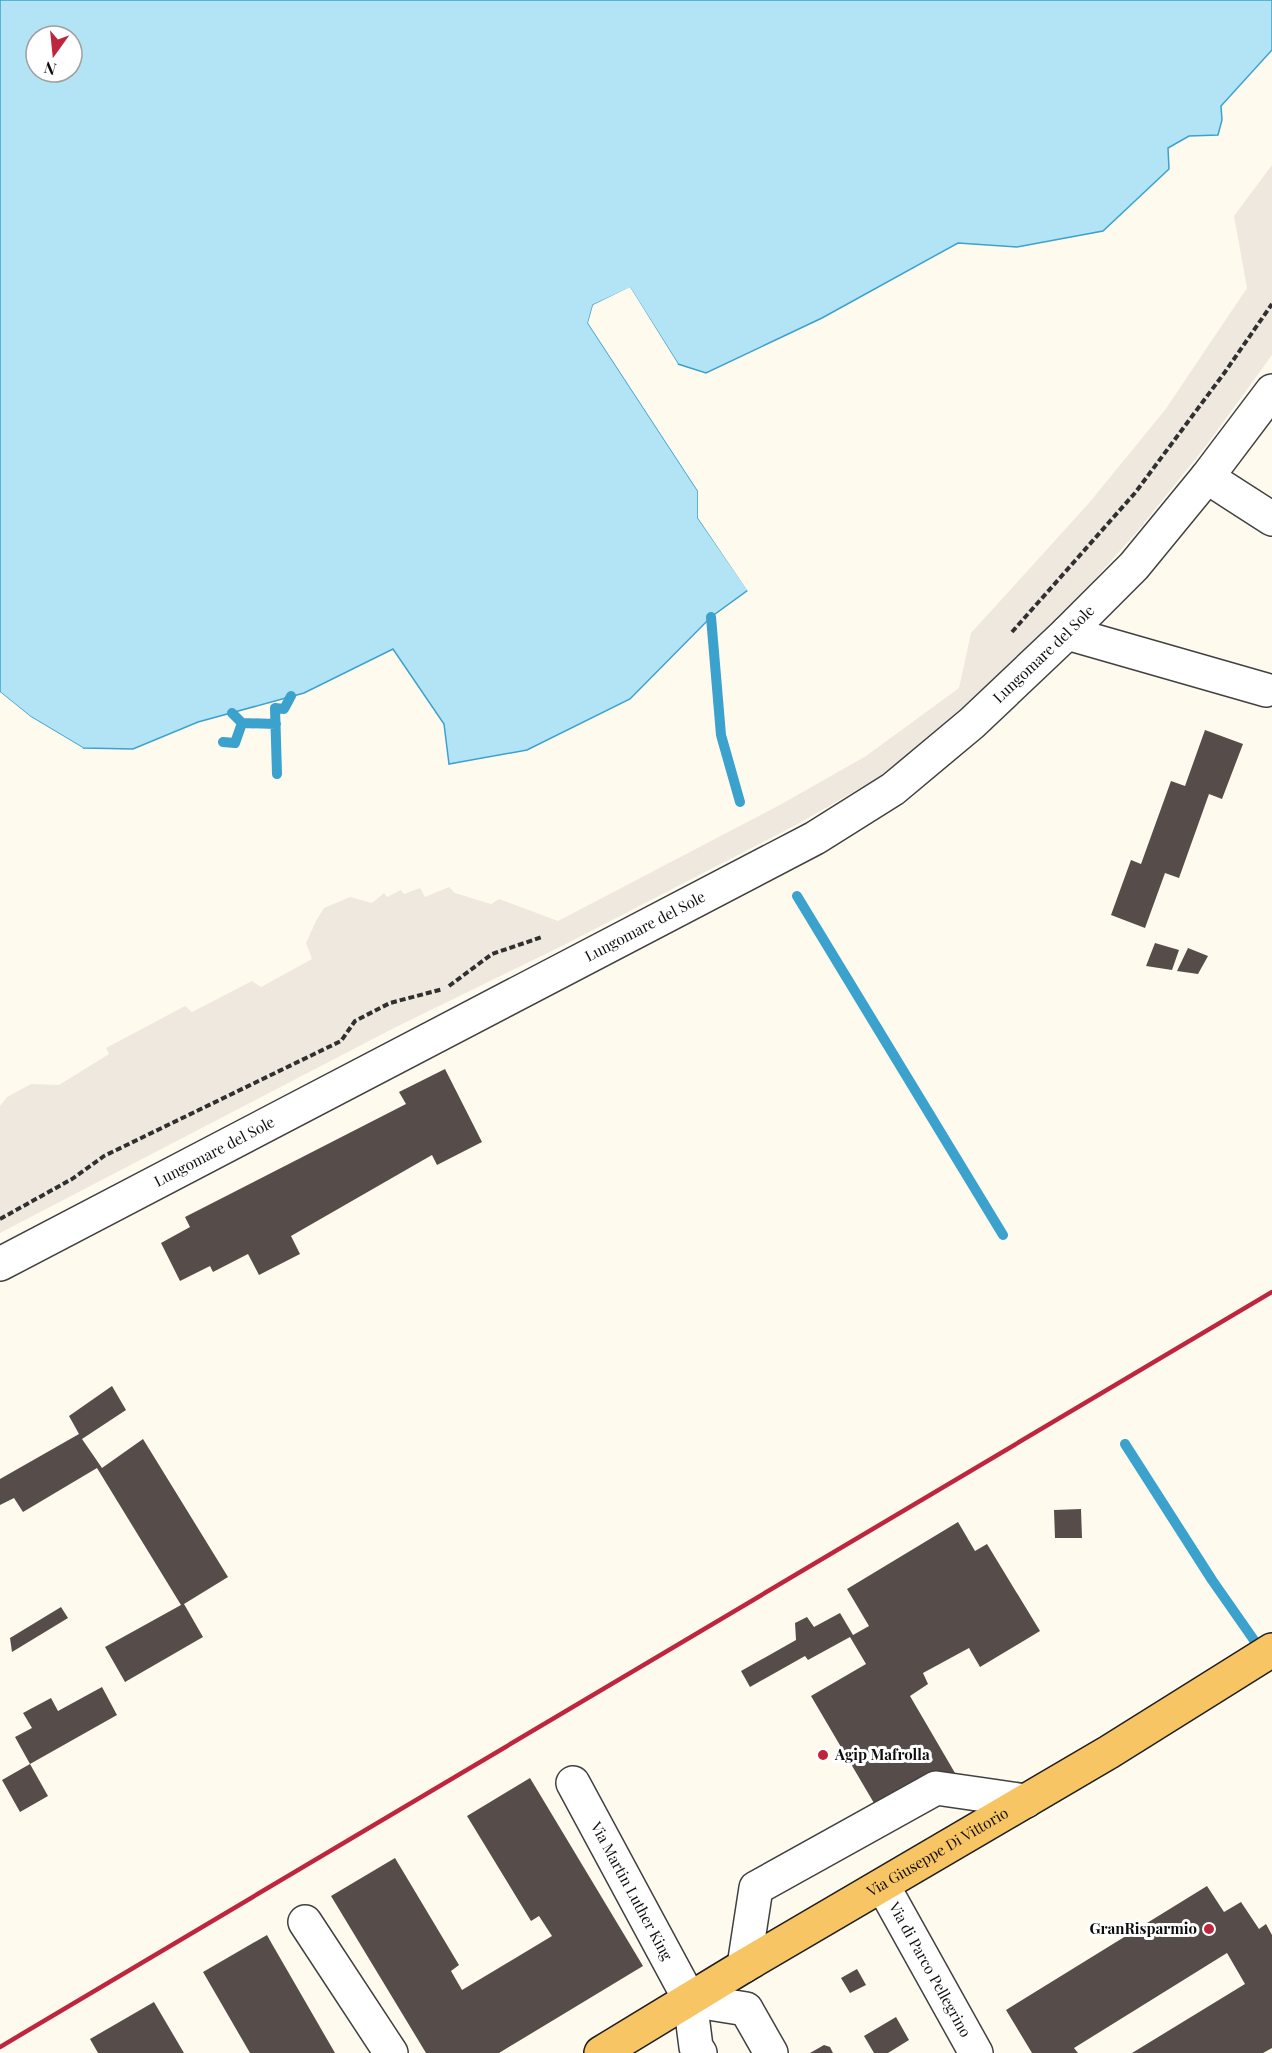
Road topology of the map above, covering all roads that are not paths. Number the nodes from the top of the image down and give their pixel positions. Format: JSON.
{"nodes":[{"id":1,"x":1272,"y":391,"type":"edge"},
{"id":2,"x":1207,"y":477,"type":"junction"},
{"id":3,"x":1272,"y":519,"type":"edge"},
{"id":4,"x":1067,"y":633,"type":"junction"},
{"id":5,"x":1266,"y":690,"type":"dead end"},
{"id":6,"x":0,"y":1264,"type":"edge"},
{"id":7,"x":1272,"y":1650,"type":"edge"},
{"id":8,"x":573,"y":1783,"type":"dead end"},
{"id":9,"x":1026,"y":1801,"type":"junction"},
{"id":10,"x":883,"y":1886,"type":"junction"},
{"id":11,"x":305,"y":1922,"type":"dead end"},
{"id":12,"x":744,"y":1966,"type":"junction"},
{"id":13,"x":690,"y":2000,"type":"junction"},
{"id":14,"x":391,"y":2053,"type":"edge"},
{"id":15,"x":601,"y":2053,"type":"edge"},
{"id":16,"x":700,"y":2053,"type":"edge"},
{"id":17,"x":771,"y":2053,"type":"edge"},
{"id":18,"x":976,"y":2053,"type":"edge"}],
"edges":[{"from":1,"to":2,"type":"street","name":"Lungomare del Sole"},
{"from":2,"to":3,"type":"street"},
{"from":2,"to":4,"type":"street","name":"Lungomare del Sole"},
{"from":4,"to":5,"type":"street"},
{"from":4,"to":6,"type":"street","name":"Lungomare del Sole"},
{"from":7,"to":9,"type":"main road","name":"Via Giuseppe Di Vittorio"},
{"from":8,"to":13,"type":"street","name":"Via Martin Luther King"},
{"from":9,"to":10,"type":"main road","name":"Via Giuseppe Di Vittorio"},
{"from":9,"to":12,"type":"street"},
{"from":10,"to":12,"type":"main road","name":"Via Giuseppe Di Vittorio"},
{"from":10,"to":18,"type":"street","name":"Via di Parco Pellegrino"},
{"from":11,"to":14,"type":"street"},
{"from":12,"to":13,"type":"main road","name":"Via Giuseppe Di Vittorio"},
{"from":13,"to":15,"type":"main road","name":"Via Giuseppe Di Vittorio"},
{"from":13,"to":16,"type":"street","name":"Via Martin Luther King"},
{"from":13,"to":17,"type":"street"}]}
